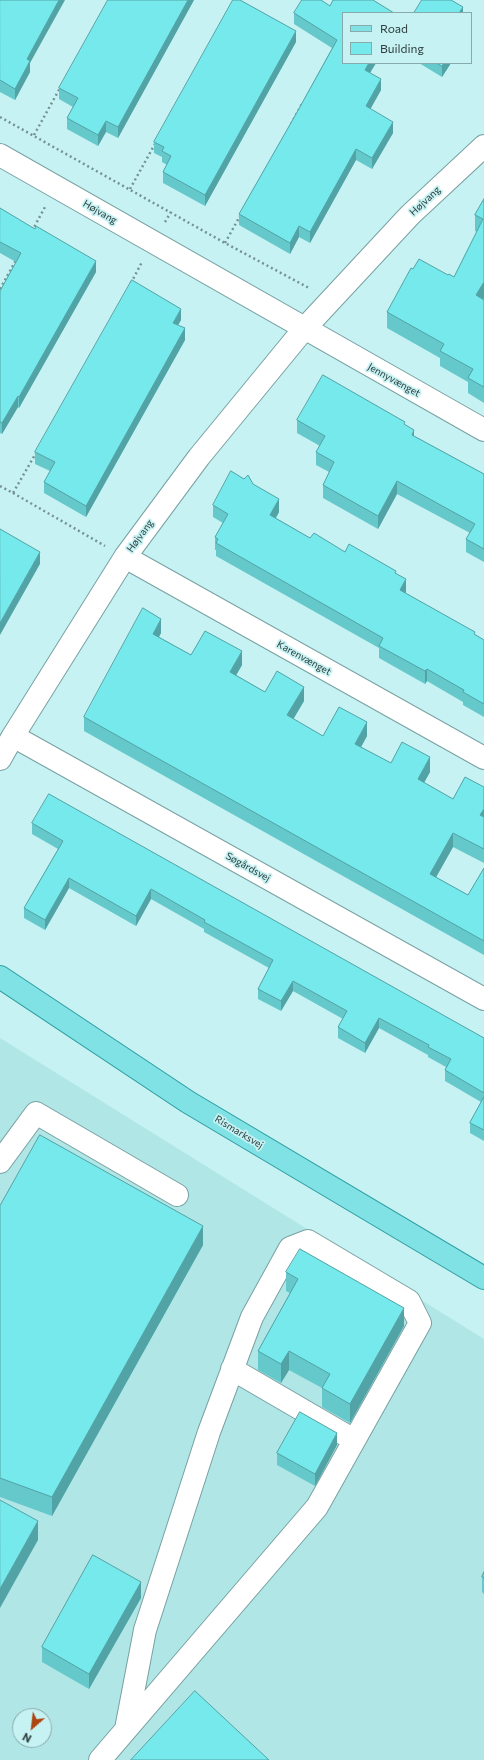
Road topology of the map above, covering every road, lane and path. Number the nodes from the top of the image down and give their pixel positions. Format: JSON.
{"nodes":[{"id":1,"x":60,"y":87,"type":"edge"},
{"id":2,"x":304,"y":100,"type":"edge"},
{"id":3,"x":0,"y":116,"type":"edge"},
{"id":4,"x":289,"y":128,"type":"edge"},
{"id":5,"x":34,"y":134,"type":"junction"},
{"id":6,"x":157,"y":141,"type":"edge"},
{"id":7,"x":484,"y":146,"type":"edge"},
{"id":8,"x":0,"y":155,"type":"edge"},
{"id":9,"x":56,"y":187,"type":"junction"},
{"id":10,"x":130,"y":189,"type":"junction"},
{"id":11,"x":240,"y":216,"type":"edge"},
{"id":12,"x":30,"y":235,"type":"edge"},
{"id":13,"x":153,"y":242,"type":"junction"},
{"id":14,"x":225,"y":243,"type":"junction"},
{"id":15,"x":19,"y":255,"type":"edge"},
{"id":16,"x":130,"y":284,"type":"edge"},
{"id":17,"x":0,"y":289,"type":"edge"},
{"id":18,"x":332,"y":299,"type":"junction"},
{"id":19,"x":304,"y":329,"type":"junction"},
{"id":20,"x":484,"y":430,"type":"edge"},
{"id":21,"x":37,"y":451,"type":"edge"},
{"id":22,"x":0,"y":486,"type":"edge"},
{"id":23,"x":13,"y":493,"type":"junction"},
{"id":24,"x":125,"y":557,"type":"junction"},
{"id":25,"x":13,"y":736,"type":"junction"},
{"id":26,"x":484,"y":758,"type":"edge"},
{"id":27,"x":0,"y":759,"type":"edge"},
{"id":28,"x":0,"y":977,"type":"edge"},
{"id":29,"x":484,"y":999,"type":"edge"},
{"id":30,"x":0,"y":1162,"type":"edge"},
{"id":31,"x":177,"y":1195,"type":"dead end"},
{"id":32,"x":484,"y":1278,"type":"edge"},
{"id":33,"x":232,"y":1369,"type":"junction"},
{"id":34,"x":354,"y":1440,"type":"junction"},
{"id":35,"x":126,"y":1729,"type":"junction"},
{"id":36,"x":100,"y":1760,"type":"edge"}],
"edges":[{"from":1,"to":5,"type":"path"},
{"from":2,"to":4,"type":"path"},
{"from":3,"to":5,"type":"path"},
{"from":5,"to":10,"type":"path"},
{"from":6,"to":10,"type":"path"},
{"from":7,"to":18,"type":"street","name":"Højvang"},
{"from":8,"to":9,"type":"street","name":"Højvang"},
{"from":9,"to":12,"type":"path"},
{"from":9,"to":13,"type":"street","name":"Højvang"},
{"from":10,"to":14,"type":"path"},
{"from":11,"to":14,"type":"path"},
{"from":13,"to":16,"type":"path"},
{"from":13,"to":19,"type":"street","name":"Højvang"},
{"from":14,"to":18,"type":"path"},
{"from":15,"to":17,"type":"path"},
{"from":18,"to":19,"type":"street","name":"Højvang"},
{"from":19,"to":20,"type":"street","name":"Jennyvænget"},
{"from":19,"to":24,"type":"street","name":"Højvang"},
{"from":21,"to":23,"type":"path"},
{"from":22,"to":23,"type":"path"},
{"from":23,"to":24,"type":"path"},
{"from":24,"to":25,"type":"street","name":"Højvang"},
{"from":24,"to":26,"type":"street","name":"Karenvænget"},
{"from":25,"to":27,"type":"street","name":"Højvang"},
{"from":25,"to":29,"type":"street","name":"Søgårdsvej"},
{"from":28,"to":32,"type":"main road","name":"Rismarksvej"},
{"from":30,"to":31,"type":"street"},
{"from":33,"to":34,"type":"street"},
{"from":33,"to":34,"type":"street"},
{"from":33,"to":35,"type":"street"},
{"from":34,"to":35,"type":"street"},
{"from":35,"to":36,"type":"street"}]}
